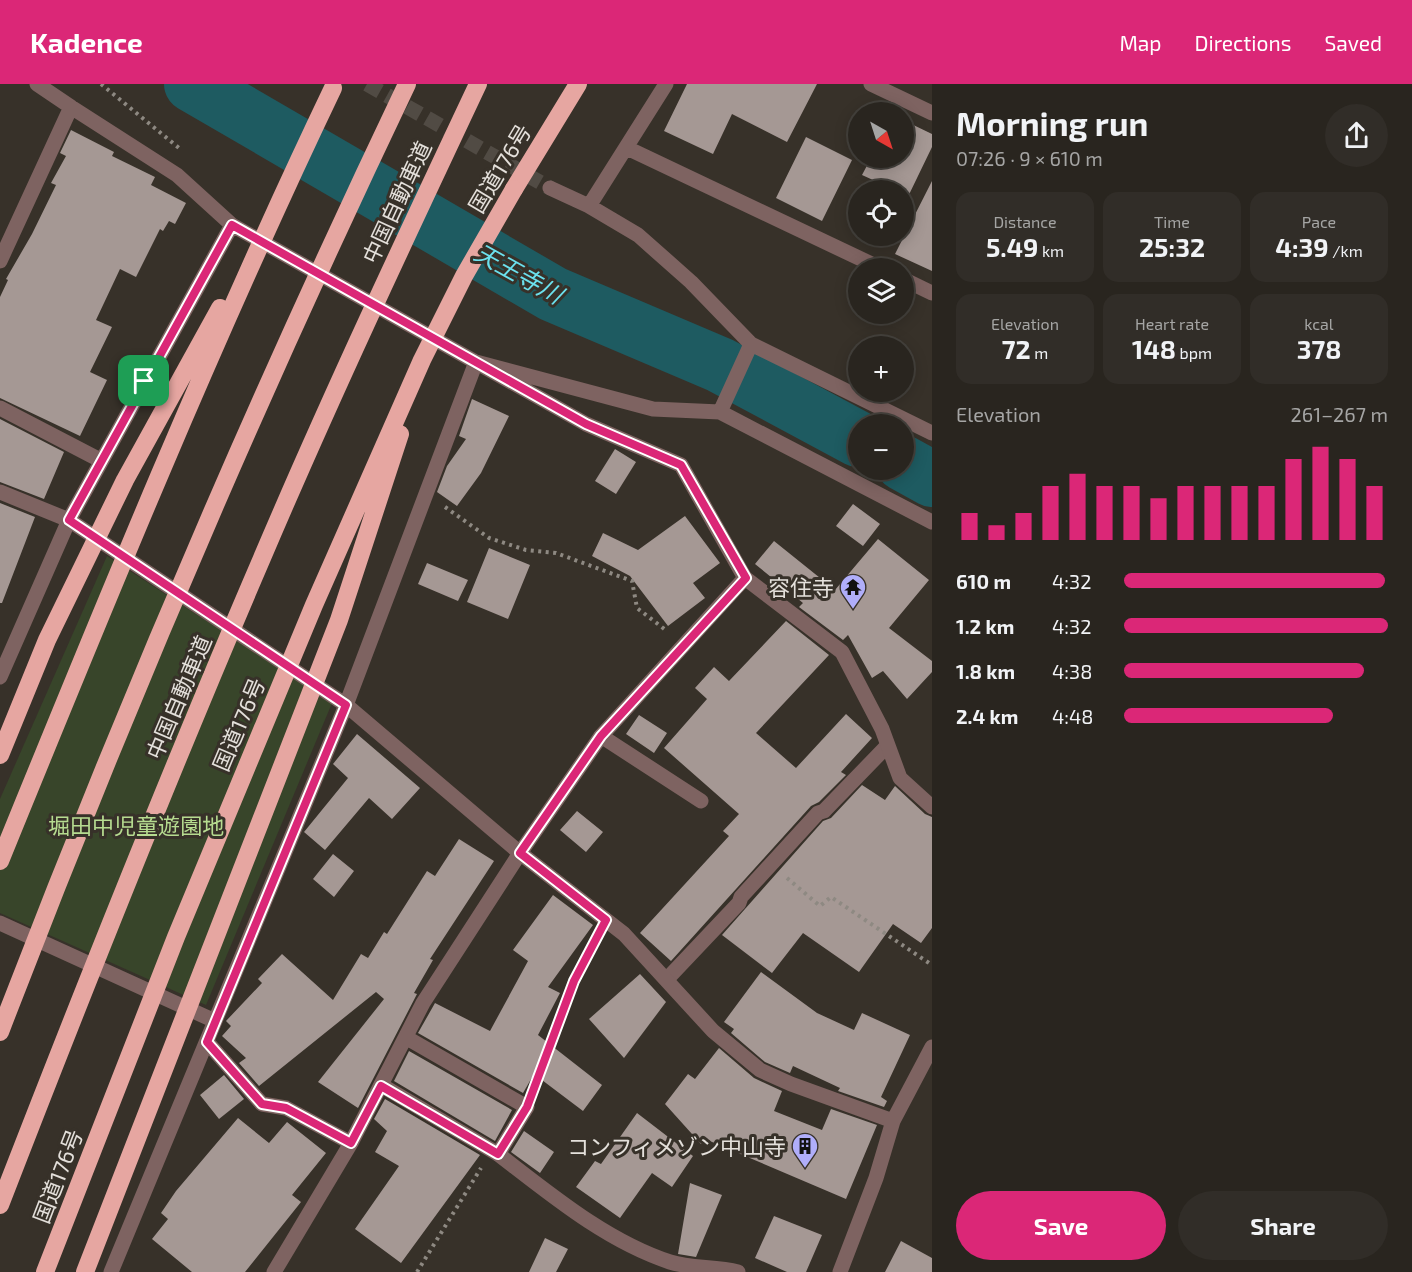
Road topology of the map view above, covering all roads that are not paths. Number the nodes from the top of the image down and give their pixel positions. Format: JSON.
{"nodes":[{"id":1,"x":36,"y":84,"type":"edge"},
{"id":2,"x":407,"y":84,"type":"edge"},
{"id":3,"x":478,"y":84,"type":"edge"},
{"id":4,"x":578,"y":84,"type":"edge"},
{"id":5,"x":666,"y":84,"type":"edge"},
{"id":6,"x":871,"y":84,"type":"edge"},
{"id":7,"x":333,"y":86,"type":"edge"},
{"id":8,"x":71,"y":107,"type":"junction"},
{"id":9,"x":932,"y":113,"type":"edge"},
{"id":10,"x":627,"y":148,"type":"junction"},
{"id":11,"x":550,"y":188,"type":"tunnel mouth"},
{"id":12,"x":589,"y":206,"type":"junction"},
{"id":13,"x":269,"y":222,"type":"junction"},
{"id":14,"x":232,"y":225,"type":"junction"},
{"id":15,"x":859,"y":258,"type":"edge"},
{"id":16,"x":0,"y":261,"type":"edge"},
{"id":17,"x":914,"y":284,"type":"edge"},
{"id":18,"x":932,"y":293,"type":"edge"},
{"id":19,"x":752,"y":344,"type":"junction"},
{"id":20,"x":422,"y":360,"type":"junction"},
{"id":21,"x":476,"y":362,"type":"junction"},
{"id":22,"x":723,"y":406,"type":"junction"},
{"id":23,"x":0,"y":408,"type":"edge"},
{"id":24,"x":932,"y":433,"type":"edge"},
{"id":25,"x":100,"y":460,"type":"junction"},
{"id":26,"x":0,"y":492,"type":"edge"},
{"id":27,"x":69,"y":520,"type":"junction"},
{"id":28,"x":932,"y":522,"type":"edge"},
{"id":29,"x":746,"y":578,"type":"junction"},
{"id":30,"x":1,"y":668,"type":"edge"},
{"id":31,"x":346,"y":705,"type":"junction"},
{"id":32,"x":601,"y":736,"type":"junction"},
{"id":33,"x":887,"y":746,"type":"junction"},
{"id":34,"x":0,"y":755,"type":"edge"},
{"id":35,"x":700,"y":801,"type":"dead end"},
{"id":36,"x":932,"y":807,"type":"edge"},
{"id":37,"x":520,"y":853,"type":"junction"},
{"id":38,"x":0,"y":861,"type":"edge"},
{"id":39,"x":0,"y":923,"type":"edge"},
{"id":40,"x":668,"y":978,"type":"junction"},
{"id":41,"x":215,"y":1021,"type":"junction"},
{"id":42,"x":0,"y":1032,"type":"edge"},
{"id":43,"x":407,"y":1038,"type":"junction"},
{"id":44,"x":207,"y":1042,"type":"junction"},
{"id":45,"x":932,"y":1047,"type":"edge"},
{"id":46,"x":381,"y":1086,"type":"junction"},
{"id":47,"x":893,"y":1121,"type":"junction"},
{"id":48,"x":351,"y":1143,"type":"junction"},
{"id":49,"x":495,"y":1151,"type":"junction"},
{"id":50,"x":0,"y":1205,"type":"edge"},
{"id":51,"x":45,"y":1272,"type":"edge"},
{"id":52,"x":85,"y":1272,"type":"edge"},
{"id":53,"x":111,"y":1272,"type":"edge"},
{"id":54,"x":274,"y":1272,"type":"edge"},
{"id":55,"x":738,"y":1272,"type":"edge"},
{"id":56,"x":840,"y":1272,"type":"edge"}],
"edges":[{"from":1,"to":8,"type":"street"},
{"from":2,"to":42,"type":"highway","name":"中国自動車道","bridge":true},
{"from":3,"to":50,"type":"highway","name":"中国自動車道","bridge":true},
{"from":4,"to":20,"type":"highway","name":"国道176号","bridge":true},
{"from":5,"to":10,"type":"street"},
{"from":6,"to":9,"type":"street"},
{"from":7,"to":13,"type":"highway","bridge":true},
{"from":8,"to":14,"type":"street"},
{"from":8,"to":16,"type":"street"},
{"from":10,"to":12,"type":"street"},
{"from":10,"to":15,"type":"street"},
{"from":11,"to":12,"type":"street"},
{"from":12,"to":19,"type":"street"},
{"from":13,"to":34,"type":"highway","bridge":true},
{"from":13,"to":38,"type":"highway","bridge":true},
{"from":14,"to":21,"type":"street"},
{"from":14,"to":25,"type":"street"},
{"from":17,"to":18,"type":"street"},
{"from":19,"to":22,"type":"street"},
{"from":19,"to":24,"type":"street"},
{"from":20,"to":51,"type":"highway","name":"国道176号","bridge":true},
{"from":20,"to":52,"type":"highway","bridge":true},
{"from":21,"to":22,"type":"street"},
{"from":21,"to":29,"type":"street"},
{"from":21,"to":31,"type":"street"},
{"from":22,"to":28,"type":"street"},
{"from":23,"to":25,"type":"street"},
{"from":25,"to":27,"type":"street"},
{"from":26,"to":27,"type":"street"},
{"from":27,"to":30,"type":"street"},
{"from":27,"to":31,"type":"street"},
{"from":29,"to":32,"type":"street"},
{"from":29,"to":33,"type":"street"},
{"from":31,"to":37,"type":"street"},
{"from":31,"to":41,"type":"street"},
{"from":32,"to":35,"type":"street"},
{"from":32,"to":37,"type":"street"},
{"from":33,"to":36,"type":"street"},
{"from":33,"to":40,"type":"street"},
{"from":37,"to":40,"type":"street"},
{"from":37,"to":43,"type":"street"},
{"from":39,"to":41,"type":"street"},
{"from":40,"to":47,"type":"street"},
{"from":41,"to":44,"type":"street"},
{"from":43,"to":46,"type":"street"},
{"from":43,"to":49,"type":"street"},
{"from":44,"to":48,"type":"street"},
{"from":44,"to":53,"type":"street"},
{"from":45,"to":47,"type":"street"},
{"from":46,"to":48,"type":"street"},
{"from":46,"to":49,"type":"street"},
{"from":47,"to":56,"type":"street"},
{"from":48,"to":54,"type":"street"},
{"from":49,"to":55,"type":"street"}]}
